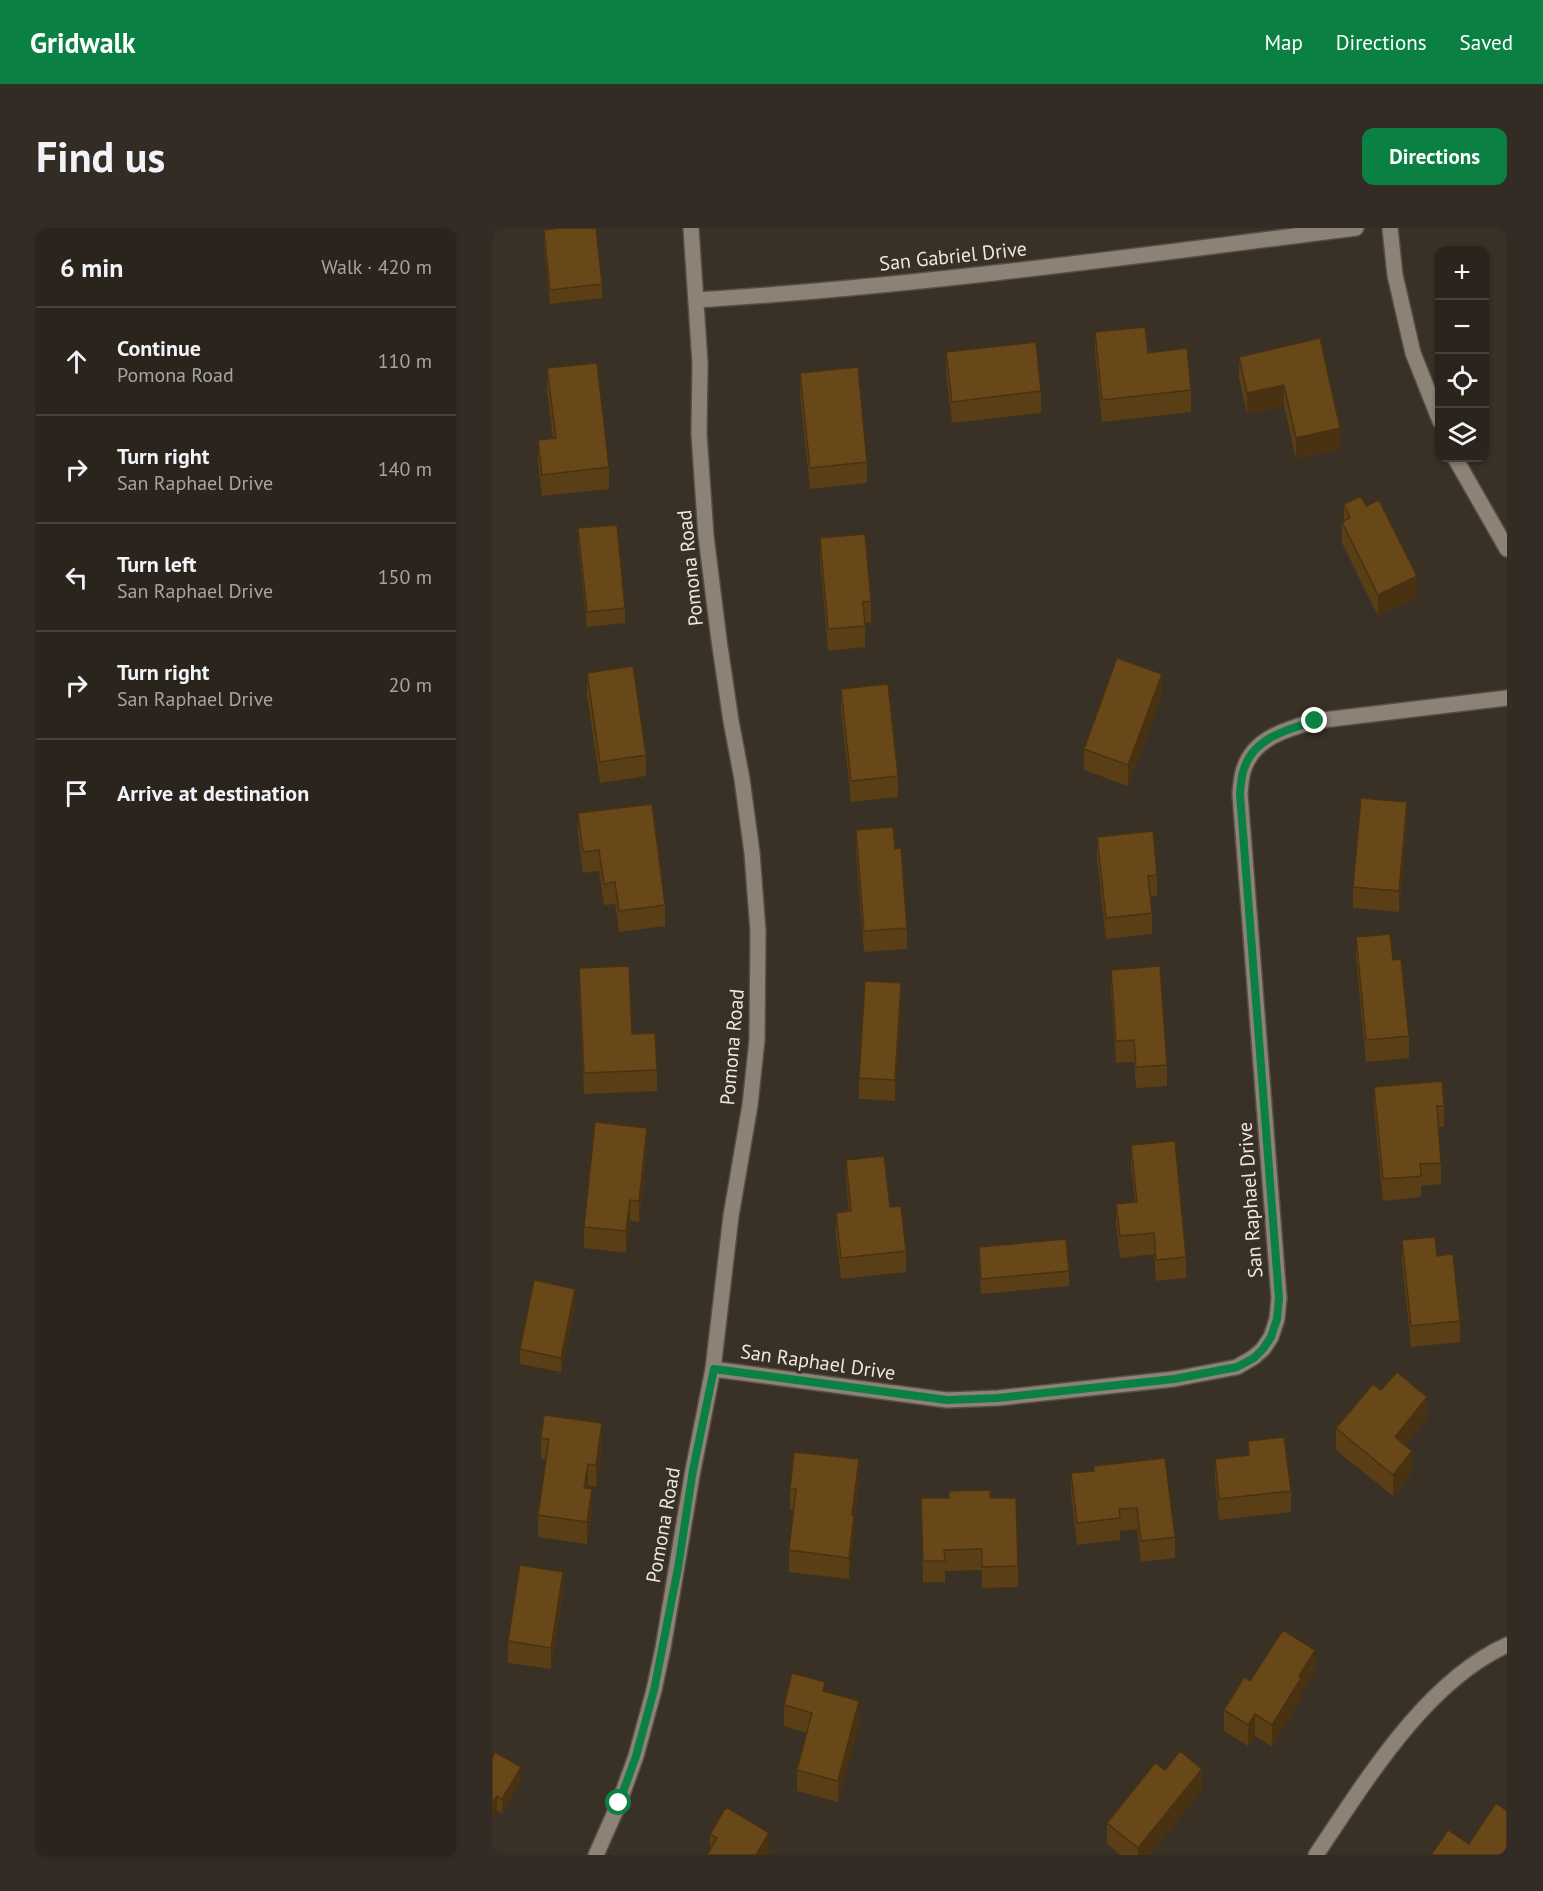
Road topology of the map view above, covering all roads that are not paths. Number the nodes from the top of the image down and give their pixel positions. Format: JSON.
{"nodes":[{"id":1,"x":691,"y":228,"type":"edge"},
{"id":2,"x":1356,"y":228,"type":"edge"},
{"id":3,"x":1390,"y":228,"type":"edge"},
{"id":4,"x":697,"y":300,"type":"junction"},
{"id":5,"x":1435,"y":408,"type":"edge"},
{"id":6,"x":1457,"y":462,"type":"edge"},
{"id":7,"x":1507,"y":549,"type":"edge"},
{"id":8,"x":1507,"y":698,"type":"edge"},
{"id":9,"x":714,"y":1369,"type":"junction"},
{"id":10,"x":1507,"y":1645,"type":"edge"},
{"id":11,"x":596,"y":1855,"type":"edge"},
{"id":12,"x":1316,"y":1855,"type":"edge"}],
"edges":[{"from":1,"to":4,"type":"street","name":"Pomona Road"},
{"from":2,"to":4,"type":"street","name":"San Gabriel Drive"},
{"from":3,"to":5,"type":"street"},
{"from":4,"to":9,"type":"street","name":"Pomona Road"},
{"from":6,"to":7,"type":"street"},
{"from":8,"to":9,"type":"street","name":"San Raphael Drive"},
{"from":9,"to":11,"type":"street","name":"Pomona Road"},
{"from":10,"to":12,"type":"street"}]}
